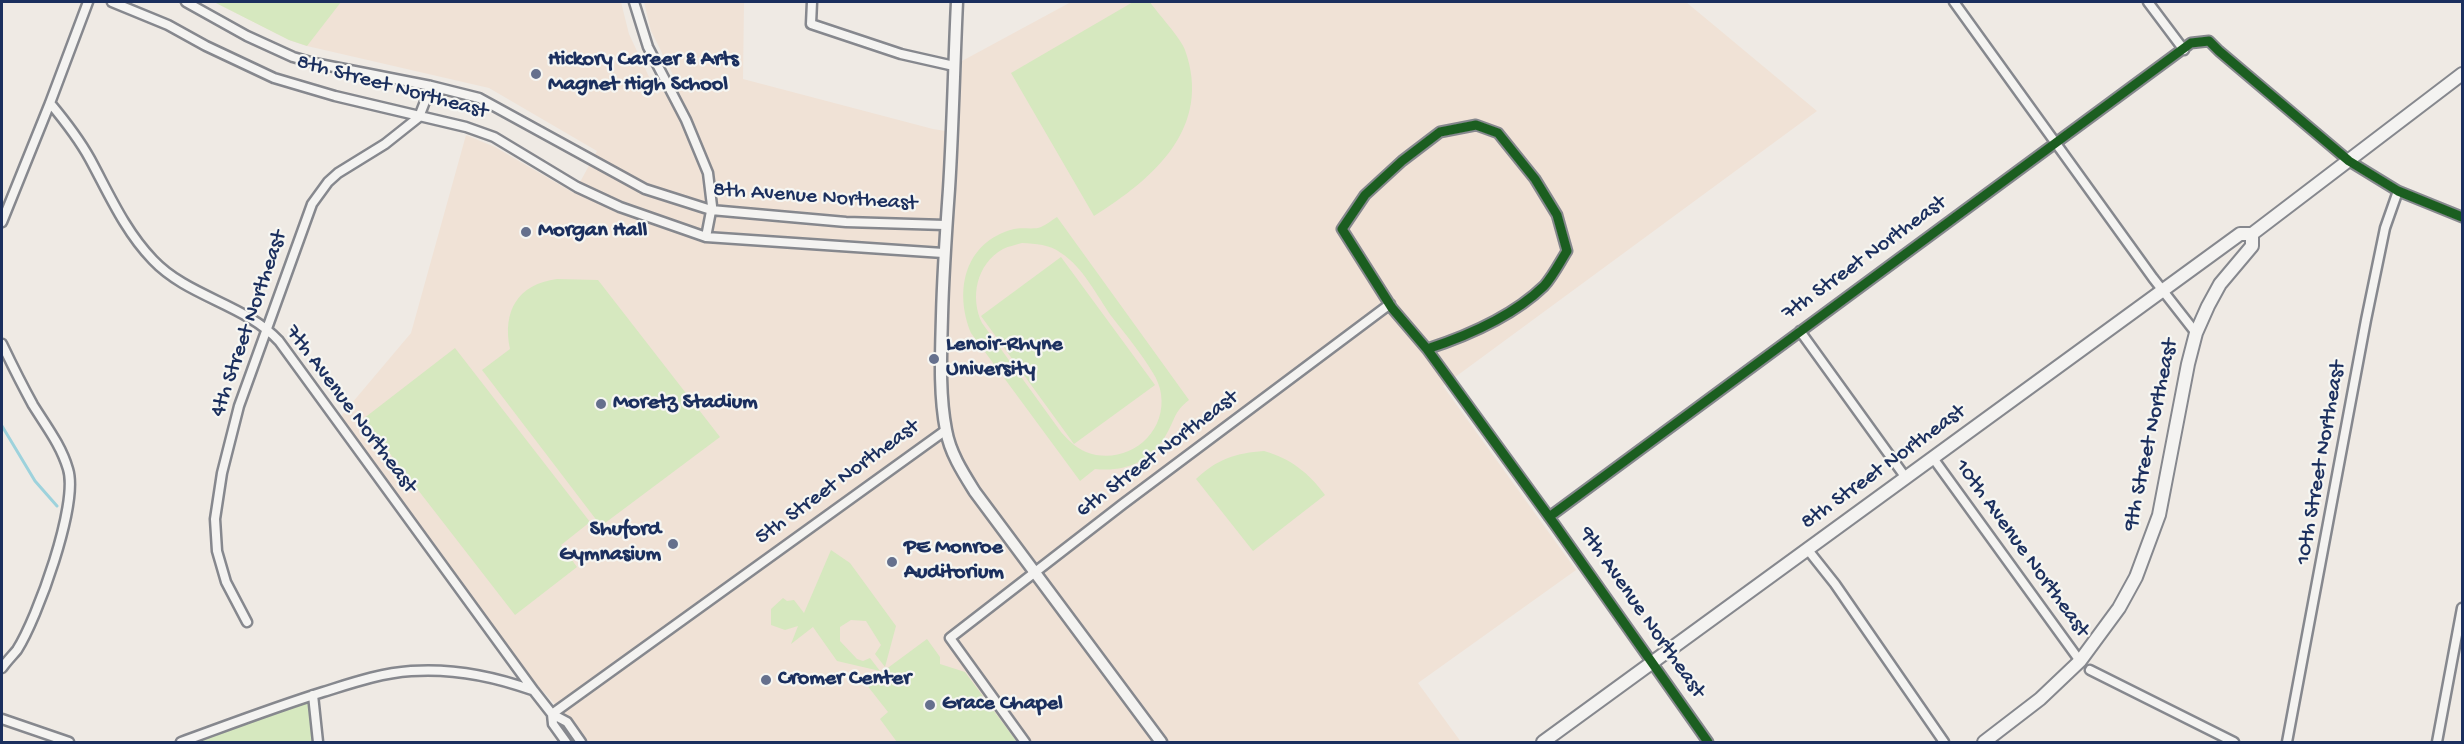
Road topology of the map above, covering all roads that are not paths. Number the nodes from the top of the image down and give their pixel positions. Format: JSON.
{"nodes":[{"id":1,"x":88,"y":2,"type":"edge"},
{"id":2,"x":112,"y":2,"type":"edge"},
{"id":3,"x":186,"y":2,"type":"edge"},
{"id":4,"x":634,"y":2,"type":"edge"},
{"id":5,"x":812,"y":2,"type":"edge"},
{"id":6,"x":957,"y":2,"type":"edge"},
{"id":7,"x":2148,"y":2,"type":"edge"},
{"id":8,"x":1957,"y":3,"type":"edge"},
{"id":9,"x":2184,"y":50,"type":"junction"},
{"id":10,"x":954,"y":66,"type":"junction"},
{"id":11,"x":2463,"y":74,"type":"edge"},
{"id":12,"x":431,"y":86,"type":"junction"},
{"id":13,"x":50,"y":103,"type":"junction"},
{"id":14,"x":419,"y":117,"type":"junction"},
{"id":15,"x":2057,"y":144,"type":"junction"},
{"id":16,"x":2349,"y":161,"type":"junction"},
{"id":17,"x":2398,"y":191,"type":"junction"},
{"id":18,"x":711,"y":210,"type":"junction"},
{"id":19,"x":2463,"y":217,"type":"edge"},
{"id":20,"x":2,"y":222,"type":"edge"},
{"id":21,"x":945,"y":225,"type":"junction"},
{"id":22,"x":2252,"y":234,"type":"junction"},
{"id":23,"x":706,"y":237,"type":"junction"},
{"id":24,"x":943,"y":253,"type":"junction"},
{"id":25,"x":2163,"y":290,"type":"junction"},
{"id":26,"x":1390,"y":304,"type":"junction"},
{"id":27,"x":267,"y":330,"type":"junction"},
{"id":28,"x":1800,"y":331,"type":"junction"},
{"id":29,"x":2196,"y":333,"type":"junction"},
{"id":30,"x":2,"y":344,"type":"edge"},
{"id":31,"x":1427,"y":349,"type":"junction"},
{"id":32,"x":946,"y":430,"type":"junction"},
{"id":33,"x":1934,"y":458,"type":"junction"},
{"id":34,"x":1906,"y":478,"type":"junction"},
{"id":35,"x":1549,"y":517,"type":"junction"},
{"id":36,"x":1808,"y":550,"type":"junction"},
{"id":37,"x":1034,"y":573,"type":"junction"},
{"id":38,"x":2463,"y":608,"type":"edge"},
{"id":39,"x":247,"y":622,"type":"dead end"},
{"id":40,"x":2080,"y":661,"type":"junction"},
{"id":41,"x":1652,"y":662,"type":"junction"},
{"id":42,"x":2,"y":668,"type":"edge"},
{"id":43,"x":2090,"y":670,"type":"dead end"},
{"id":44,"x":534,"y":691,"type":"junction"},
{"id":45,"x":313,"y":695,"type":"junction"},
{"id":46,"x":552,"y":714,"type":"junction"},
{"id":47,"x":2,"y":719,"type":"edge"},
{"id":48,"x":69,"y":742,"type":"edge"},
{"id":49,"x":181,"y":742,"type":"edge"},
{"id":50,"x":318,"y":742,"type":"edge"},
{"id":51,"x":566,"y":742,"type":"edge"},
{"id":52,"x":581,"y":742,"type":"edge"},
{"id":53,"x":1025,"y":742,"type":"edge"},
{"id":54,"x":1161,"y":742,"type":"edge"},
{"id":55,"x":1543,"y":742,"type":"edge"},
{"id":56,"x":1708,"y":742,"type":"edge"},
{"id":57,"x":1944,"y":742,"type":"edge"},
{"id":58,"x":1984,"y":742,"type":"edge"},
{"id":59,"x":2234,"y":742,"type":"edge"},
{"id":60,"x":2287,"y":742,"type":"edge"},
{"id":61,"x":2437,"y":742,"type":"edge"}],
"edges":[{"from":1,"to":13,"type":"street"},
{"from":2,"to":14,"type":"street","name":"8th Street Northeast"},
{"from":3,"to":12,"type":"street","name":"8th Avenue Northeast"},
{"from":4,"to":18,"type":"street"},
{"from":5,"to":10,"type":"street"},
{"from":6,"to":10,"type":"street","name":"5th Street Northeast"},
{"from":7,"to":9,"type":"street"},
{"from":8,"to":15,"type":"street"},
{"from":9,"to":15,"type":"street","name":"7th Street Northeast"},
{"from":9,"to":16,"type":"street","name":"7th Street Northeast"},
{"from":10,"to":21,"type":"street","name":"5th Street Northeast"},
{"from":11,"to":16,"type":"main road"},
{"from":12,"to":14,"type":"street"},
{"from":12,"to":18,"type":"street","name":"8th Avenue Northeast"},
{"from":13,"to":20,"type":"street"},
{"from":13,"to":27,"type":"street","name":"7th Avenue Northeast"},
{"from":14,"to":23,"type":"street","name":"8th Street Northeast"},
{"from":14,"to":27,"type":"street","name":"4th Street Northeast"},
{"from":15,"to":25,"type":"street"},
{"from":15,"to":28,"type":"street","name":"7th Street Northeast"},
{"from":16,"to":17,"type":"street"},
{"from":16,"to":22,"type":"main road"},
{"from":17,"to":19,"type":"street"},
{"from":17,"to":60,"type":"street","name":"10th Street Northeast"},
{"from":18,"to":21,"type":"street","name":"8th Avenue Northeast"},
{"from":18,"to":23,"type":"street"},
{"from":21,"to":24,"type":"street","name":"5th Street Northeast"},
{"from":22,"to":25,"type":"main road","name":"8th Street Northeast"},
{"from":22,"to":29,"type":"main road","name":"9th Street Northeast"},
{"from":23,"to":24,"type":"street","name":"8th Street Northeast"},
{"from":24,"to":32,"type":"street","name":"5th Street Northeast"},
{"from":25,"to":29,"type":"street"},
{"from":25,"to":33,"type":"main road","name":"8th Street Northeast"},
{"from":26,"to":31,"type":"street","name":"9th Avenue Northeast"},
{"from":26,"to":31,"type":"street"},
{"from":26,"to":37,"type":"street","name":"6th Street Northeast"},
{"from":27,"to":39,"type":"street","name":"4th Street Northeast"},
{"from":27,"to":44,"type":"street","name":"7th Avenue Northeast"},
{"from":28,"to":34,"type":"street"},
{"from":28,"to":35,"type":"street","name":"7th Street Northeast"},
{"from":29,"to":40,"type":"main road","name":"9th Street Northeast"},
{"from":30,"to":42,"type":"street"},
{"from":31,"to":35,"type":"street","name":"9th Avenue Northeast"},
{"from":32,"to":37,"type":"street"},
{"from":32,"to":46,"type":"street","name":"5th Street Northeast"},
{"from":33,"to":34,"type":"main road","name":"8th Street Northeast"},
{"from":33,"to":40,"type":"street","name":"10th Avenue Northeast"},
{"from":34,"to":36,"type":"main road","name":"8th Street Northeast"},
{"from":35,"to":41,"type":"street","name":"9th Avenue Northeast"},
{"from":36,"to":41,"type":"main road","name":"8th Street Northeast"},
{"from":36,"to":57,"type":"street"},
{"from":37,"to":53,"type":"street","name":"6th Street Northeast"},
{"from":37,"to":54,"type":"street"},
{"from":38,"to":61,"type":"street"},
{"from":40,"to":58,"type":"main road","name":"9th Street Northeast"},
{"from":41,"to":55,"type":"main road","name":"8th Street Northeast"},
{"from":41,"to":56,"type":"street","name":"9th Avenue Northeast"},
{"from":43,"to":59,"type":"street","name":"10th Avenue Northeast"},
{"from":44,"to":45,"type":"street"},
{"from":44,"to":46,"type":"street","name":"7th Avenue Northeast"},
{"from":45,"to":49,"type":"street"},
{"from":45,"to":50,"type":"street"},
{"from":46,"to":51,"type":"street","name":"7th Avenue Northeast"},
{"from":46,"to":52,"type":"street","name":"7th Avenue Northeast"},
{"from":47,"to":48,"type":"street"}]}
